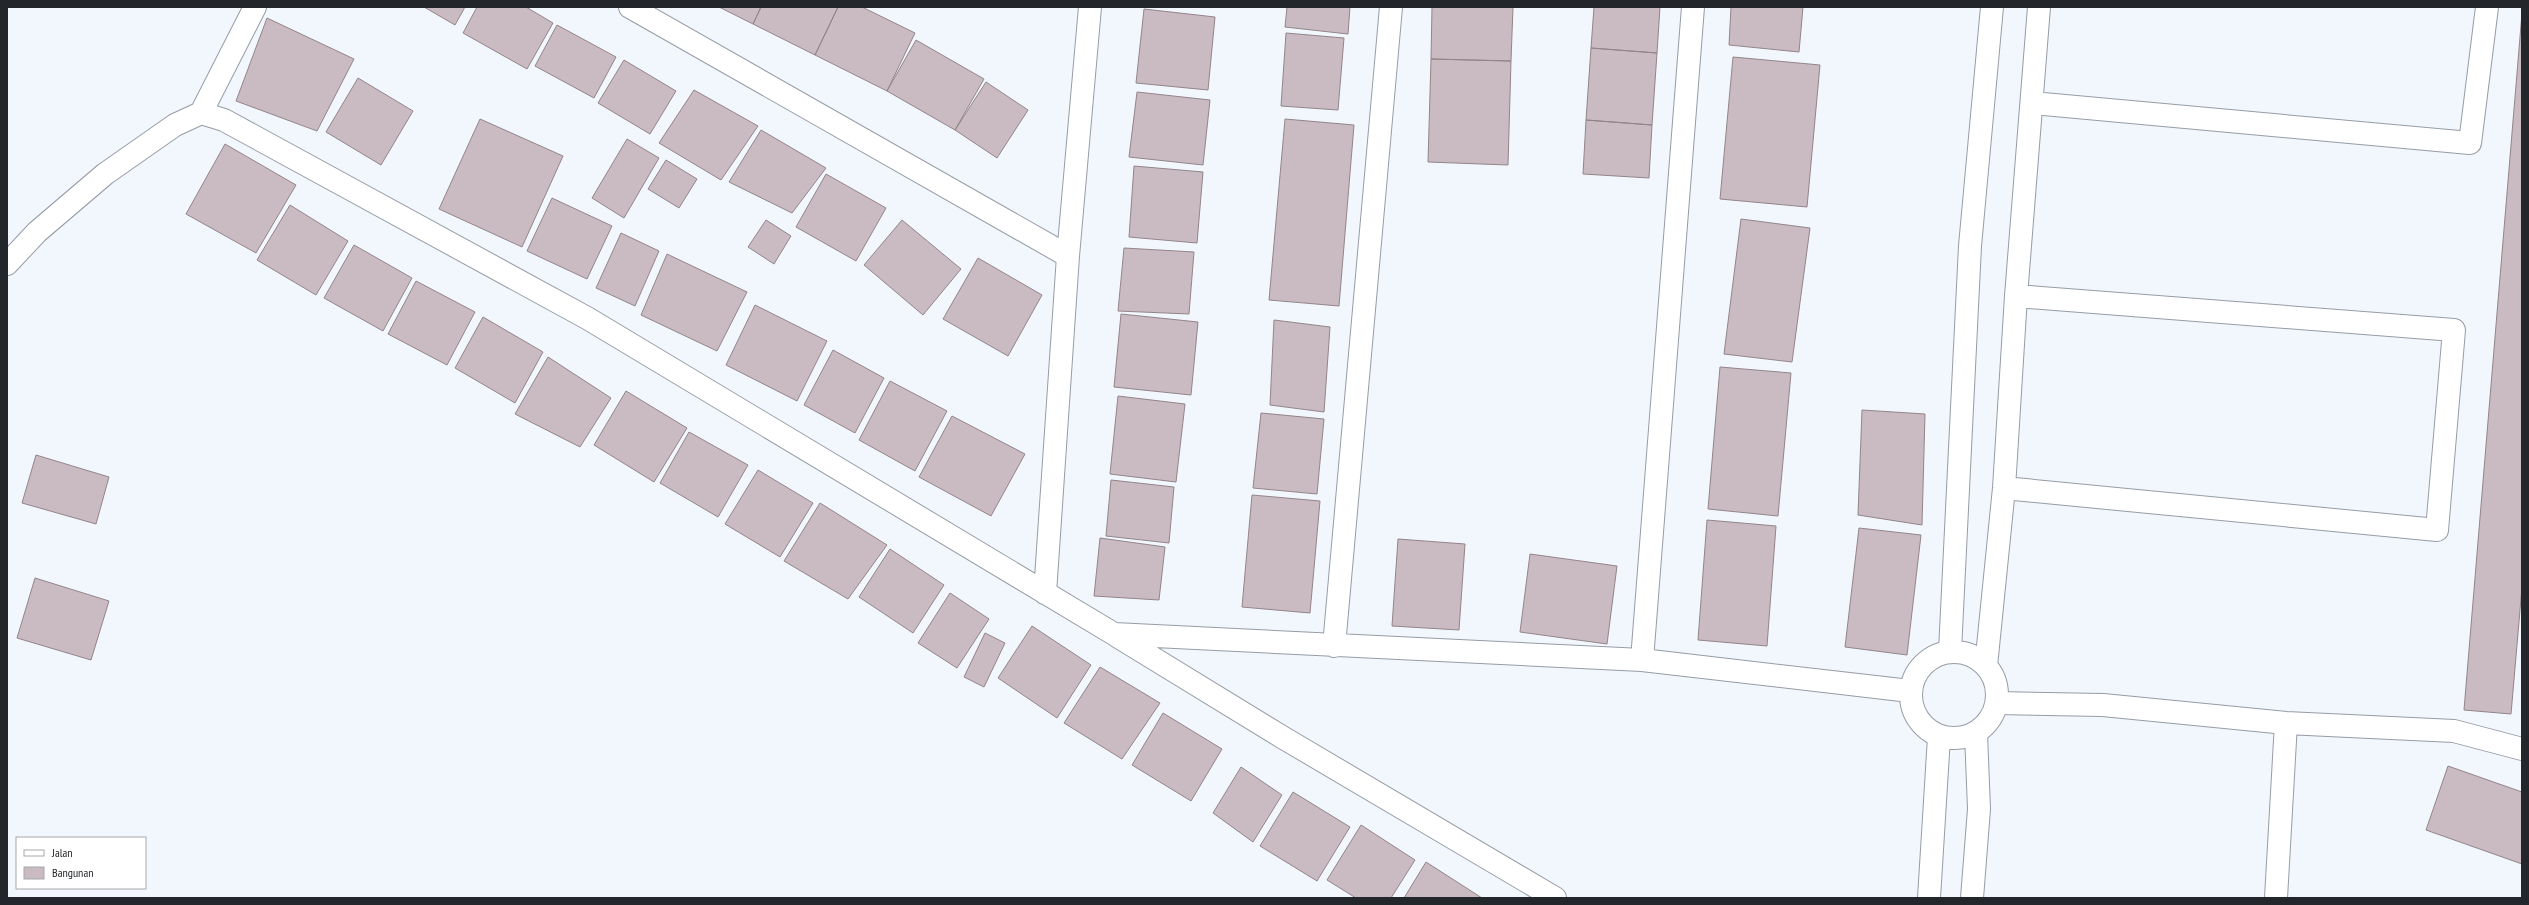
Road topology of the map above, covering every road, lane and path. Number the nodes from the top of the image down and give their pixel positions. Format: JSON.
{"nodes":[{"id":1,"x":255,"y":7,"type":"edge"},
{"id":2,"x":630,"y":7,"type":"edge"},
{"id":3,"x":1090,"y":7,"type":"edge"},
{"id":4,"x":1391,"y":7,"type":"edge"},
{"id":5,"x":1693,"y":7,"type":"edge"},
{"id":6,"x":1992,"y":7,"type":"edge"},
{"id":7,"x":2039,"y":7,"type":"edge"},
{"id":8,"x":2487,"y":7,"type":"edge"},
{"id":9,"x":2032,"y":103,"type":"junction"},
{"id":10,"x":201,"y":113,"type":"junction"},
{"id":11,"x":1068,"y":256,"type":"junction"},
{"id":12,"x":7,"y":264,"type":"edge"},
{"id":13,"x":2016,"y":296,"type":"junction"},
{"id":14,"x":2004,"y":488,"type":"junction"},
{"id":15,"x":1044,"y":593,"type":"junction"},
{"id":16,"x":1114,"y":634,"type":"junction"},
{"id":17,"x":1334,"y":646,"type":"junction"},
{"id":18,"x":1950,"y":651,"type":"junction"},
{"id":19,"x":1642,"y":660,"type":"junction"},
{"id":20,"x":1986,"y":666,"type":"junction"},
{"id":21,"x":1910,"y":691,"type":"junction"},
{"id":22,"x":1998,"y":703,"type":"junction"},
{"id":23,"x":2286,"y":723,"type":"junction"},
{"id":24,"x":1976,"y":734,"type":"junction"},
{"id":25,"x":1939,"y":737,"type":"junction"},
{"id":26,"x":2522,"y":749,"type":"edge"},
{"id":27,"x":1555,"y":898,"type":"edge"},
{"id":28,"x":1929,"y":898,"type":"edge"},
{"id":29,"x":1972,"y":898,"type":"edge"},
{"id":30,"x":2276,"y":898,"type":"edge"}],
"edges":[{"from":1,"to":10,"type":"street"},
{"from":2,"to":11,"type":"street"},
{"from":3,"to":11,"type":"street"},
{"from":4,"to":17,"type":"street"},
{"from":5,"to":19,"type":"street"},
{"from":6,"to":18,"type":"street"},
{"from":7,"to":9,"type":"street"},
{"from":8,"to":9,"type":"street"},
{"from":9,"to":13,"type":"street"},
{"from":10,"to":12,"type":"street"},
{"from":10,"to":15,"type":"street"},
{"from":11,"to":15,"type":"street"},
{"from":13,"to":14,"type":"street"},
{"from":13,"to":14,"type":"street"},
{"from":14,"to":20,"type":"street"},
{"from":15,"to":16,"type":"street"},
{"from":16,"to":17,"type":"street"},
{"from":16,"to":27,"type":"street"},
{"from":17,"to":19,"type":"street"},
{"from":18,"to":20,"type":"street"},
{"from":18,"to":21,"type":"street"},
{"from":19,"to":21,"type":"street"},
{"from":20,"to":22,"type":"street"},
{"from":21,"to":25,"type":"street"},
{"from":22,"to":23,"type":"street"},
{"from":22,"to":24,"type":"street"},
{"from":23,"to":26,"type":"street"},
{"from":23,"to":30,"type":"street"},
{"from":24,"to":25,"type":"street"},
{"from":24,"to":29,"type":"street"},
{"from":25,"to":28,"type":"street"}]}
